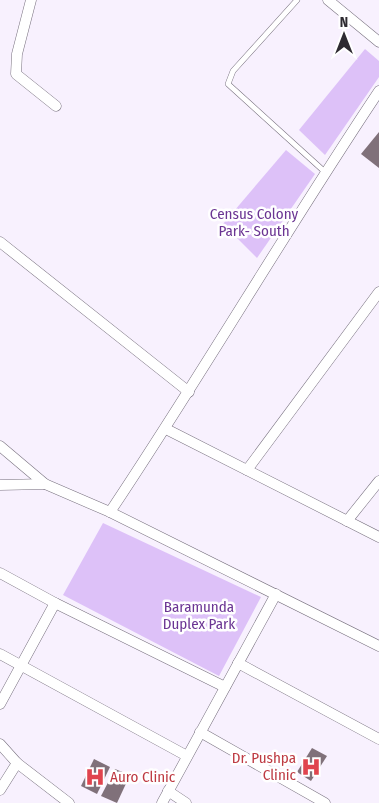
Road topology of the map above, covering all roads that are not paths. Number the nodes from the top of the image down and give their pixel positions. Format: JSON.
{"nodes":[{"id":1,"x":31,"y":0,"type":"edge"},
{"id":2,"x":297,"y":0,"type":"edge"},
{"id":3,"x":328,"y":0,"type":"edge"},
{"id":4,"x":379,"y":42,"type":"edge"},
{"id":5,"x":379,"y":92,"type":"edge"},
{"id":6,"x":56,"y":106,"type":"dead end"},
{"id":7,"x":325,"y":172,"type":"junction"},
{"id":8,"x":0,"y":242,"type":"edge"},
{"id":9,"x":379,"y":292,"type":"edge"},
{"id":10,"x":189,"y":392,"type":"junction"},
{"id":11,"x":166,"y":429,"type":"junction"},
{"id":12,"x":0,"y":446,"type":"edge"},
{"id":13,"x":246,"y":470,"type":"junction"},
{"id":14,"x":379,"y":481,"type":"edge"},
{"id":15,"x":0,"y":484,"type":"edge"},
{"id":16,"x":44,"y":484,"type":"junction"},
{"id":17,"x":110,"y":512,"type":"junction"},
{"id":18,"x":347,"y":521,"type":"junction"},
{"id":19,"x":379,"y":537,"type":"edge"},
{"id":20,"x":0,"y":573,"type":"edge"},
{"id":21,"x":276,"y":594,"type":"junction"},
{"id":22,"x":55,"y":603,"type":"junction"},
{"id":23,"x":379,"y":646,"type":"edge"},
{"id":24,"x":0,"y":654,"type":"edge"},
{"id":25,"x":238,"y":662,"type":"junction"},
{"id":26,"x":21,"y":665,"type":"junction"},
{"id":27,"x":225,"y":687,"type":"junction"},
{"id":28,"x":0,"y":704,"type":"edge"},
{"id":29,"x":200,"y":732,"type":"junction"},
{"id":30,"x":379,"y":739,"type":"edge"},
{"id":31,"x":0,"y":744,"type":"edge"},
{"id":32,"x":187,"y":756,"type":"junction"},
{"id":33,"x":16,"y":763,"type":"junction"},
{"id":34,"x":0,"y":790,"type":"edge"},
{"id":35,"x":168,"y":791,"type":"junction"},
{"id":36,"x":69,"y":803,"type":"edge"},
{"id":37,"x":162,"y":803,"type":"edge"},
{"id":38,"x":186,"y":803,"type":"edge"},
{"id":39,"x":325,"y":803,"type":"edge"}],
"edges":[{"from":1,"to":6,"type":"street"},
{"from":2,"to":7,"type":"lane"},
{"from":3,"to":4,"type":"street"},
{"from":5,"to":7,"type":"street"},
{"from":7,"to":10,"type":"street"},
{"from":8,"to":10,"type":"street"},
{"from":9,"to":13,"type":"street"},
{"from":10,"to":11,"type":"street"},
{"from":11,"to":13,"type":"street"},
{"from":11,"to":17,"type":"street"},
{"from":12,"to":16,"type":"street"},
{"from":13,"to":18,"type":"street"},
{"from":14,"to":18,"type":"street"},
{"from":15,"to":16,"type":"street"},
{"from":16,"to":17,"type":"street"},
{"from":17,"to":21,"type":"street"},
{"from":18,"to":19,"type":"street"},
{"from":20,"to":22,"type":"street"},
{"from":21,"to":23,"type":"street"},
{"from":21,"to":25,"type":"street"},
{"from":22,"to":26,"type":"street"},
{"from":22,"to":27,"type":"street"},
{"from":24,"to":26,"type":"street"},
{"from":25,"to":27,"type":"street"},
{"from":25,"to":30,"type":"street"},
{"from":26,"to":28,"type":"street"},
{"from":26,"to":32,"type":"street"},
{"from":27,"to":29,"type":"street"},
{"from":29,"to":32,"type":"street"},
{"from":29,"to":39,"type":"street"},
{"from":31,"to":33,"type":"street"},
{"from":32,"to":35,"type":"street"},
{"from":33,"to":34,"type":"street"},
{"from":33,"to":36,"type":"street"},
{"from":35,"to":37,"type":"street"},
{"from":35,"to":38,"type":"street"}]}
